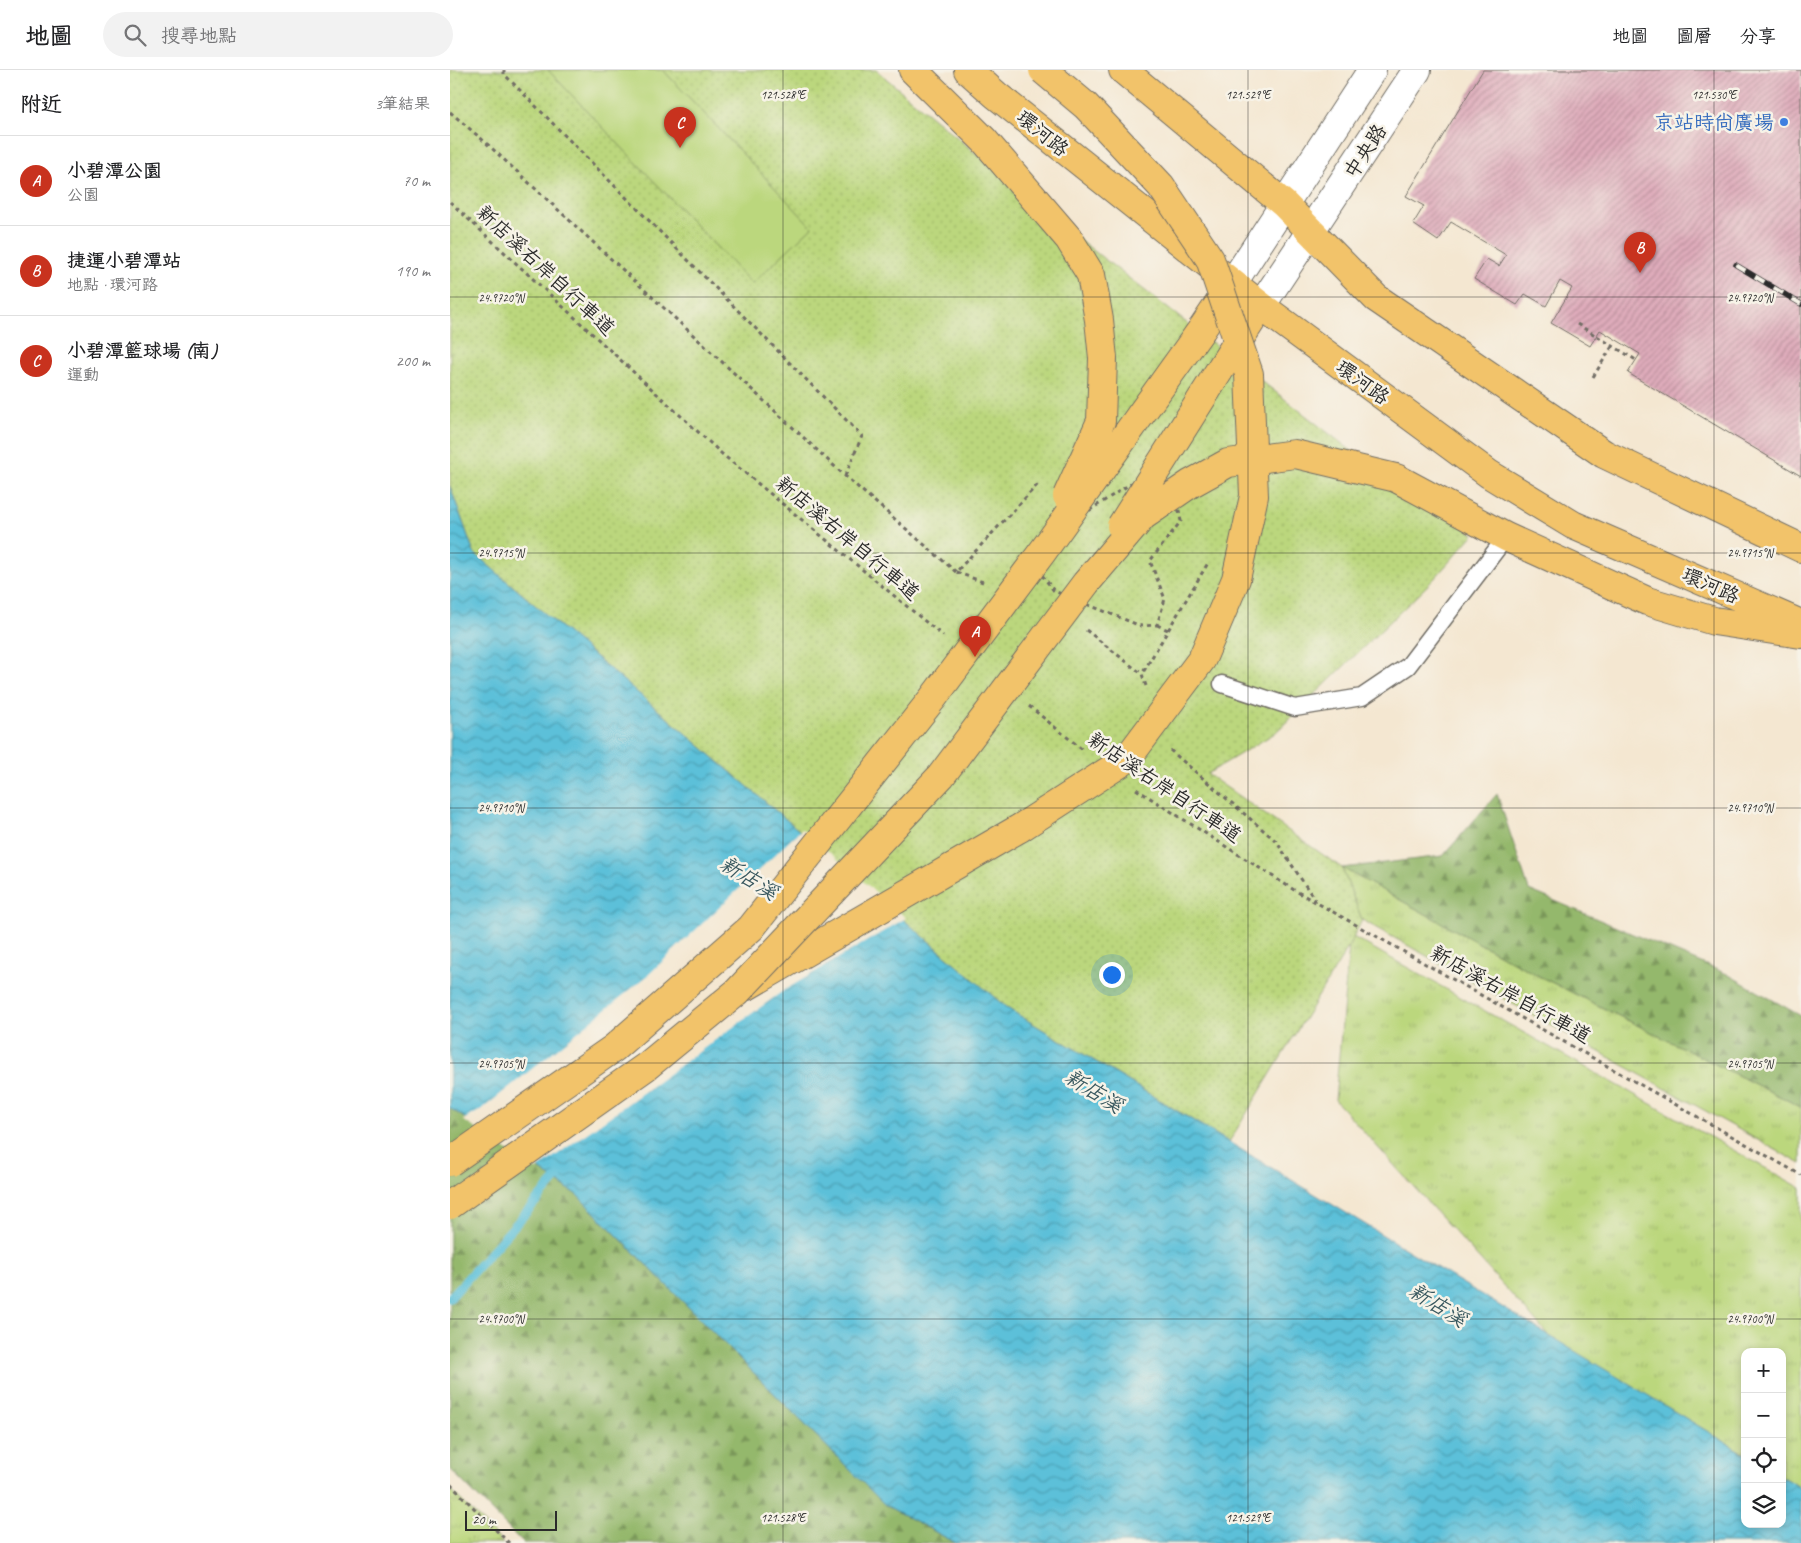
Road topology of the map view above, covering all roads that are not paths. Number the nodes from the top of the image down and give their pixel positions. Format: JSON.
{"nodes":[{"id":1,"x":913,"y":70,"type":"edge"},
{"id":2,"x":968,"y":70,"type":"edge"},
{"id":3,"x":1043,"y":70,"type":"edge"},
{"id":4,"x":1123,"y":70,"type":"edge"},
{"id":5,"x":1372,"y":70,"type":"edge"},
{"id":6,"x":1417,"y":70,"type":"edge"},
{"id":7,"x":1284,"y":204,"type":"junction"},
{"id":8,"x":1311,"y":231,"type":"junction"},
{"id":9,"x":1232,"y":284,"type":"junction"},
{"id":10,"x":1261,"y":306,"type":"junction"},
{"id":11,"x":1506,"y":537,"type":"junction"},
{"id":12,"x":1801,"y":548,"type":"edge"},
{"id":13,"x":1043,"y":551,"type":"junction"},
{"id":14,"x":1086,"y":583,"type":"junction"},
{"id":15,"x":1801,"y":624,"type":"edge"},
{"id":16,"x":1801,"y":634,"type":"edge"},
{"id":17,"x":1222,"y":684,"type":"dead end"},
{"id":18,"x":736,"y":992,"type":"junction"},
{"id":19,"x":450,"y":1162,"type":"edge"},
{"id":20,"x":450,"y":1205,"type":"edge"}],
"edges":[{"from":1,"to":13,"type":"highway","bridge":true},
{"from":2,"to":9,"type":"highway","name":"環河路"},
{"from":3,"to":18,"type":"highway","bridge":true},
{"from":4,"to":7,"type":"highway"},
{"from":5,"to":7,"type":"street","name":"中央路"},
{"from":6,"to":8,"type":"street","name":"中央路"},
{"from":7,"to":8,"type":"highway"},
{"from":7,"to":9,"type":"street","name":"中央路"},
{"from":8,"to":10,"type":"street","name":"中央路"},
{"from":8,"to":12,"type":"highway"},
{"from":9,"to":10,"type":"highway","name":"環河路"},
{"from":9,"to":13,"type":"highway","bridge":true},
{"from":10,"to":14,"type":"highway","bridge":true},
{"from":10,"to":15,"type":"highway","name":"環河路"},
{"from":11,"to":14,"type":"highway","bridge":true},
{"from":11,"to":16,"type":"highway"},
{"from":11,"to":17,"type":"lane"},
{"from":13,"to":19,"type":"highway","bridge":true},
{"from":14,"to":18,"type":"highway","bridge":true},
{"from":18,"to":20,"type":"highway","bridge":true}]}
